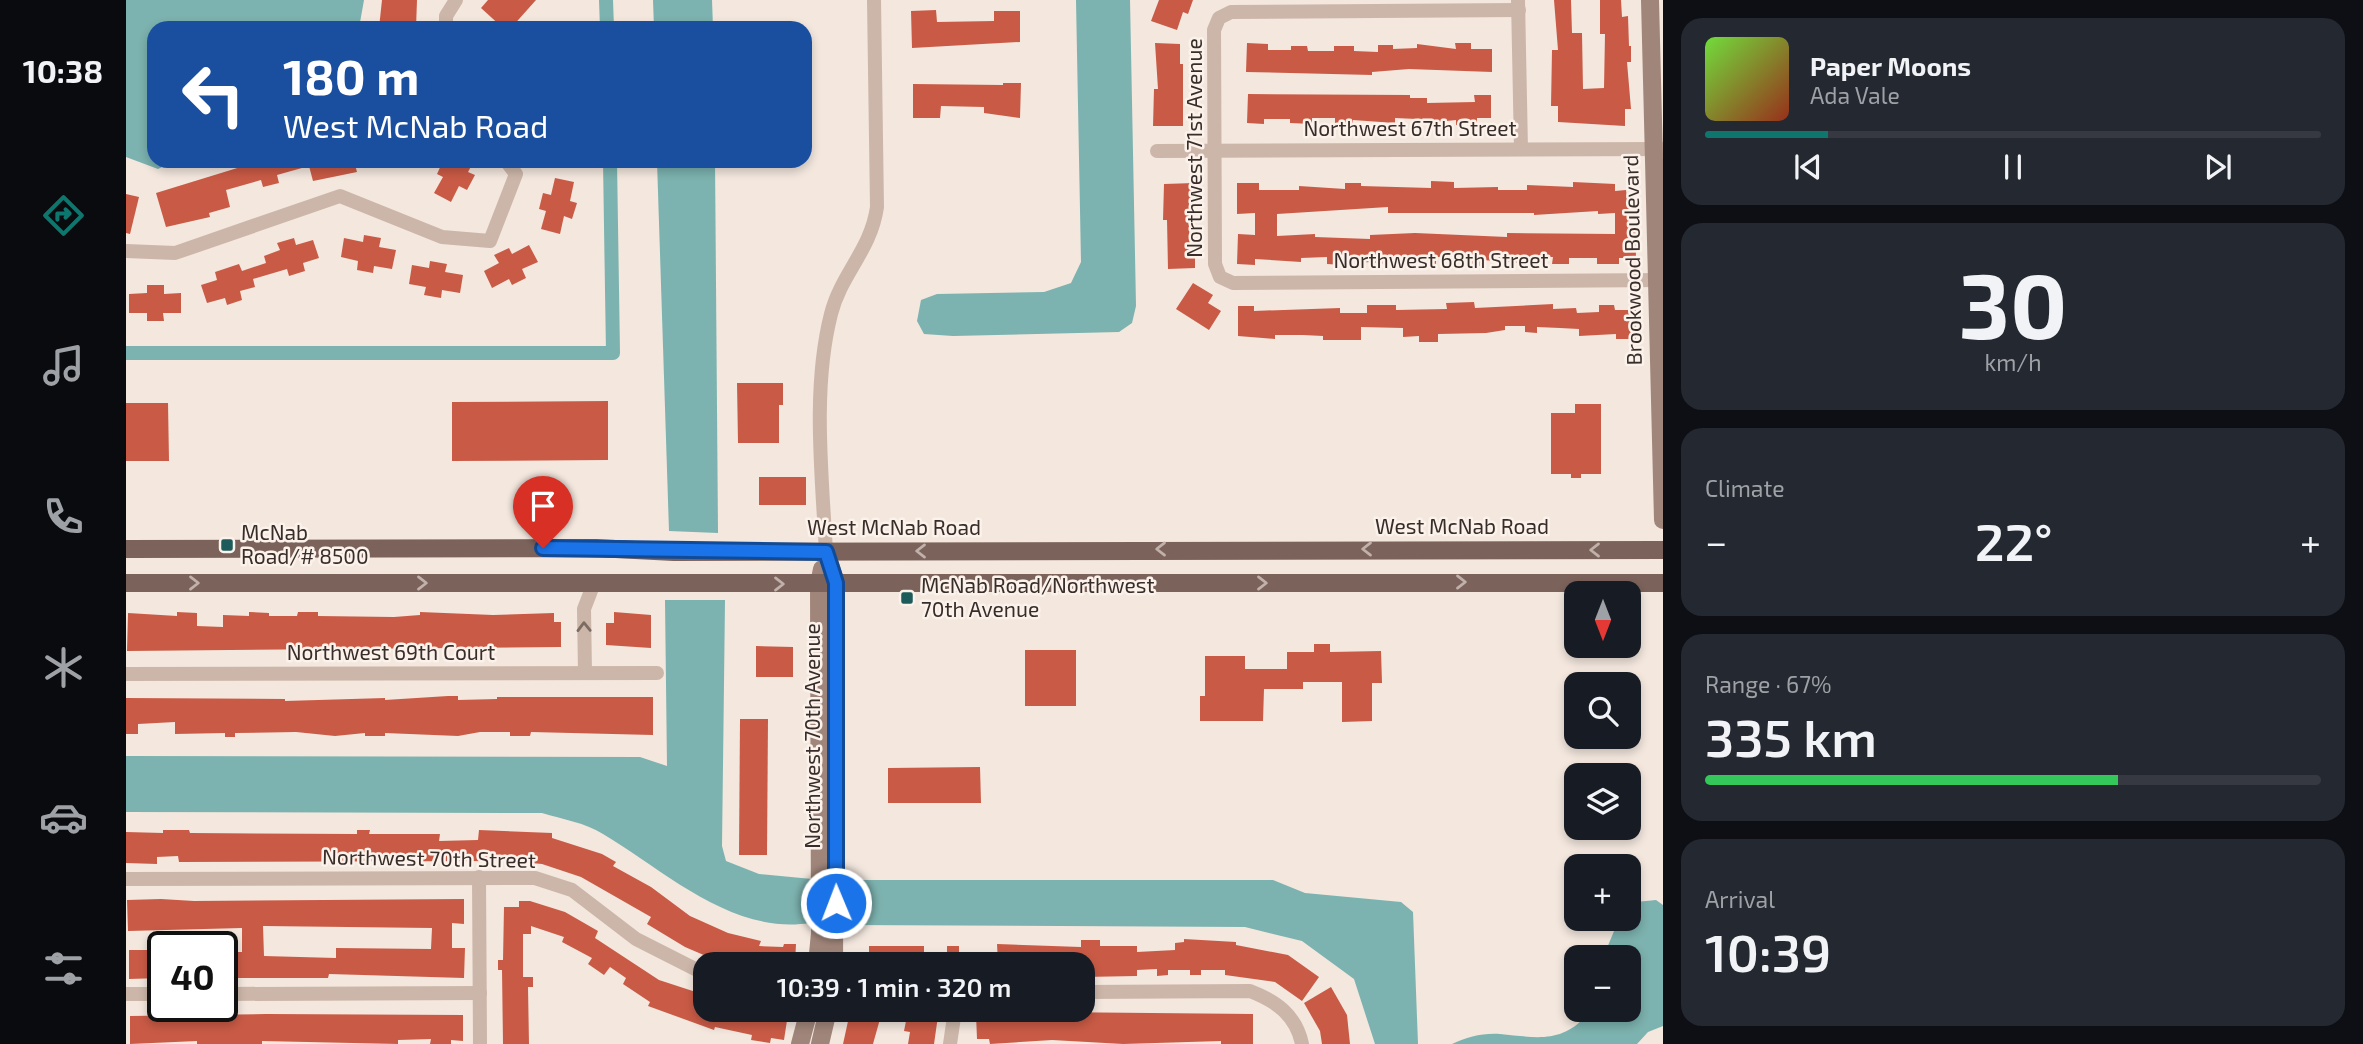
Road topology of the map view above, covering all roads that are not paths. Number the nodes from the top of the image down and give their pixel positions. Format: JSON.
{"nodes":[{"id":1,"x":456,"y":0,"type":"edge"},
{"id":2,"x":874,"y":0,"type":"edge"},
{"id":3,"x":1650,"y":0,"type":"edge"},
{"id":4,"x":1518,"y":5,"type":"edge"},
{"id":5,"x":446,"y":21,"type":"edge"},
{"id":6,"x":1521,"y":149,"type":"junction"},
{"id":7,"x":1658,"y":149,"type":"edge"},
{"id":8,"x":1213,"y":150,"type":"junction"},
{"id":9,"x":1157,"y":151,"type":"dead end"},
{"id":10,"x":511,"y":168,"type":"edge"},
{"id":11,"x":126,"y":251,"type":"edge"},
{"id":12,"x":1220,"y":277,"type":"joint"},
{"id":13,"x":1660,"y":280,"type":"edge"},
{"id":14,"x":1663,"y":520,"type":"edge"},
{"id":15,"x":126,"y":549,"type":"edge"},
{"id":16,"x":1663,"y":550,"type":"edge"},
{"id":17,"x":826,"y":552,"type":"junction"},
{"id":18,"x":126,"y":583,"type":"edge"},
{"id":19,"x":594,"y":583,"type":"junction"},
{"id":20,"x":1663,"y":583,"type":"edge"},
{"id":21,"x":828,"y":584,"type":"junction"},
{"id":22,"x":585,"y":673,"type":"junction"},
{"id":23,"x":657,"y":673,"type":"dead end"},
{"id":24,"x":126,"y":674,"type":"edge"},
{"id":25,"x":479,"y":877,"type":"junction"},
{"id":26,"x":126,"y":879,"type":"edge"},
{"id":27,"x":818,"y":952,"type":"edge"},
{"id":28,"x":834,"y":952,"type":"edge"},
{"id":29,"x":693,"y":968,"type":"edge"},
{"id":30,"x":1095,"y":992,"type":"edge"},
{"id":31,"x":480,"y":993,"type":"junction"},
{"id":32,"x":126,"y":994,"type":"edge"},
{"id":33,"x":147,"y":994,"type":"edge"},
{"id":34,"x":238,"y":994,"type":"edge"},
{"id":35,"x":806,"y":1022,"type":"edge"},
{"id":36,"x":825,"y":1022,"type":"edge"},
{"id":37,"x":954,"y":1022,"type":"edge"},
{"id":38,"x":480,"y":1044,"type":"edge"},
{"id":39,"x":800,"y":1044,"type":"edge"},
{"id":40,"x":820,"y":1044,"type":"edge"},
{"id":41,"x":950,"y":1044,"type":"edge"},
{"id":42,"x":1302,"y":1044,"type":"edge"}],
"edges":[{"from":1,"to":5,"type":"street"},
{"from":2,"to":17,"type":"street","name":"Northwest 70th Avenue"},
{"from":3,"to":7,"type":"street","name":"Brookwood Boulevard"},
{"from":4,"to":6,"type":"street"},
{"from":4,"to":8,"type":"street","name":"Northwest 71st Avenue"},
{"from":6,"to":7,"type":"street","name":"Northwest 67th Street"},
{"from":6,"to":8,"type":"street","name":"Northwest 67th Street"},
{"from":7,"to":13,"type":"street","name":"Brookwood Boulevard"},
{"from":8,"to":9,"type":"street","name":"Northwest 67th Street"},
{"from":8,"to":12,"type":"street","name":"Northwest 71st Avenue"},
{"from":10,"to":11,"type":"street"},
{"from":12,"to":13,"type":"street","name":"Northwest 68th Street"},
{"from":13,"to":14,"type":"street","name":"Brookwood Boulevard"},
{"from":15,"to":17,"type":"main road","name":"West McNab Road"},
{"from":16,"to":17,"type":"main road","name":"West McNab Road","one_way":true},
{"from":17,"to":21,"type":"street","name":"Northwest 70th Avenue"},
{"from":18,"to":19,"type":"main road","one_way":true},
{"from":19,"to":21,"type":"main road","one_way":true},
{"from":22,"to":19,"type":"street","one_way":true},
{"from":21,"to":20,"type":"main road","one_way":true},
{"from":21,"to":27,"type":"street","name":"Northwest 70th Avenue"},
{"from":21,"to":28,"type":"street","name":"Northwest 70th Avenue"},
{"from":22,"to":23,"type":"street","name":"Northwest 69th Court"},
{"from":22,"to":24,"type":"street","name":"Northwest 69th Court"},
{"from":25,"to":26,"type":"street","name":"Northwest 70th Street"},
{"from":25,"to":29,"type":"street","name":"Northwest 70th Street"},
{"from":25,"to":31,"type":"street"},
{"from":30,"to":42,"type":"street"},
{"from":31,"to":34,"type":"street"},
{"from":31,"to":38,"type":"street"},
{"from":32,"to":33,"type":"street"},
{"from":35,"to":39,"type":"street"},
{"from":36,"to":40,"type":"street"},
{"from":37,"to":41,"type":"street"}]}
